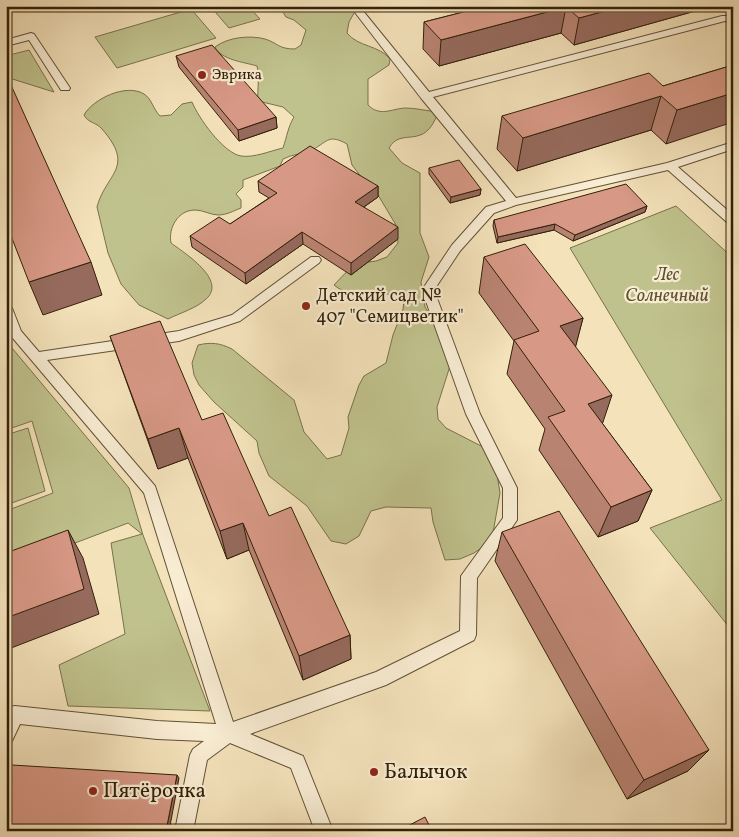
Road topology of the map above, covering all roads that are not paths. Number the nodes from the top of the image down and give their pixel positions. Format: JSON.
{"nodes":[{"id":1,"x":354,"y":6,"type":"edge"},
{"id":2,"x":733,"y":19,"type":"edge"},
{"id":3,"x":6,"y":43,"type":"edge"},
{"id":4,"x":65,"y":88,"type":"dead end"},
{"id":5,"x":425,"y":96,"type":"junction"},
{"id":6,"x":733,"y":144,"type":"edge"},
{"id":7,"x":670,"y":166,"type":"junction"},
{"id":8,"x":513,"y":202,"type":"junction"},
{"id":9,"x":733,"y":221,"type":"edge"},
{"id":10,"x":315,"y":260,"type":"dead end"},
{"id":11,"x":6,"y":308,"type":"edge"},
{"id":12,"x":36,"y":358,"type":"junction"},
{"id":13,"x":10,"y":715,"type":"edge"},
{"id":14,"x":228,"y":733,"type":"junction"},
{"id":15,"x":6,"y":735,"type":"edge"},
{"id":16,"x":184,"y":831,"type":"edge"},
{"id":17,"x":324,"y":831,"type":"edge"}],
"edges":[{"from":1,"to":5,"type":"lane"},
{"from":2,"to":5,"type":"lane"},
{"from":3,"to":4,"type":"lane"},
{"from":5,"to":8,"type":"lane"},
{"from":6,"to":7,"type":"lane"},
{"from":7,"to":8,"type":"lane"},
{"from":7,"to":9,"type":"lane"},
{"from":8,"to":14,"type":"lane"},
{"from":10,"to":12,"type":"lane"},
{"from":11,"to":12,"type":"lane"},
{"from":12,"to":14,"type":"lane"},
{"from":13,"to":14,"type":"lane"},
{"from":13,"to":15,"type":"lane"},
{"from":14,"to":16,"type":"lane"},
{"from":14,"to":17,"type":"lane"}]}
